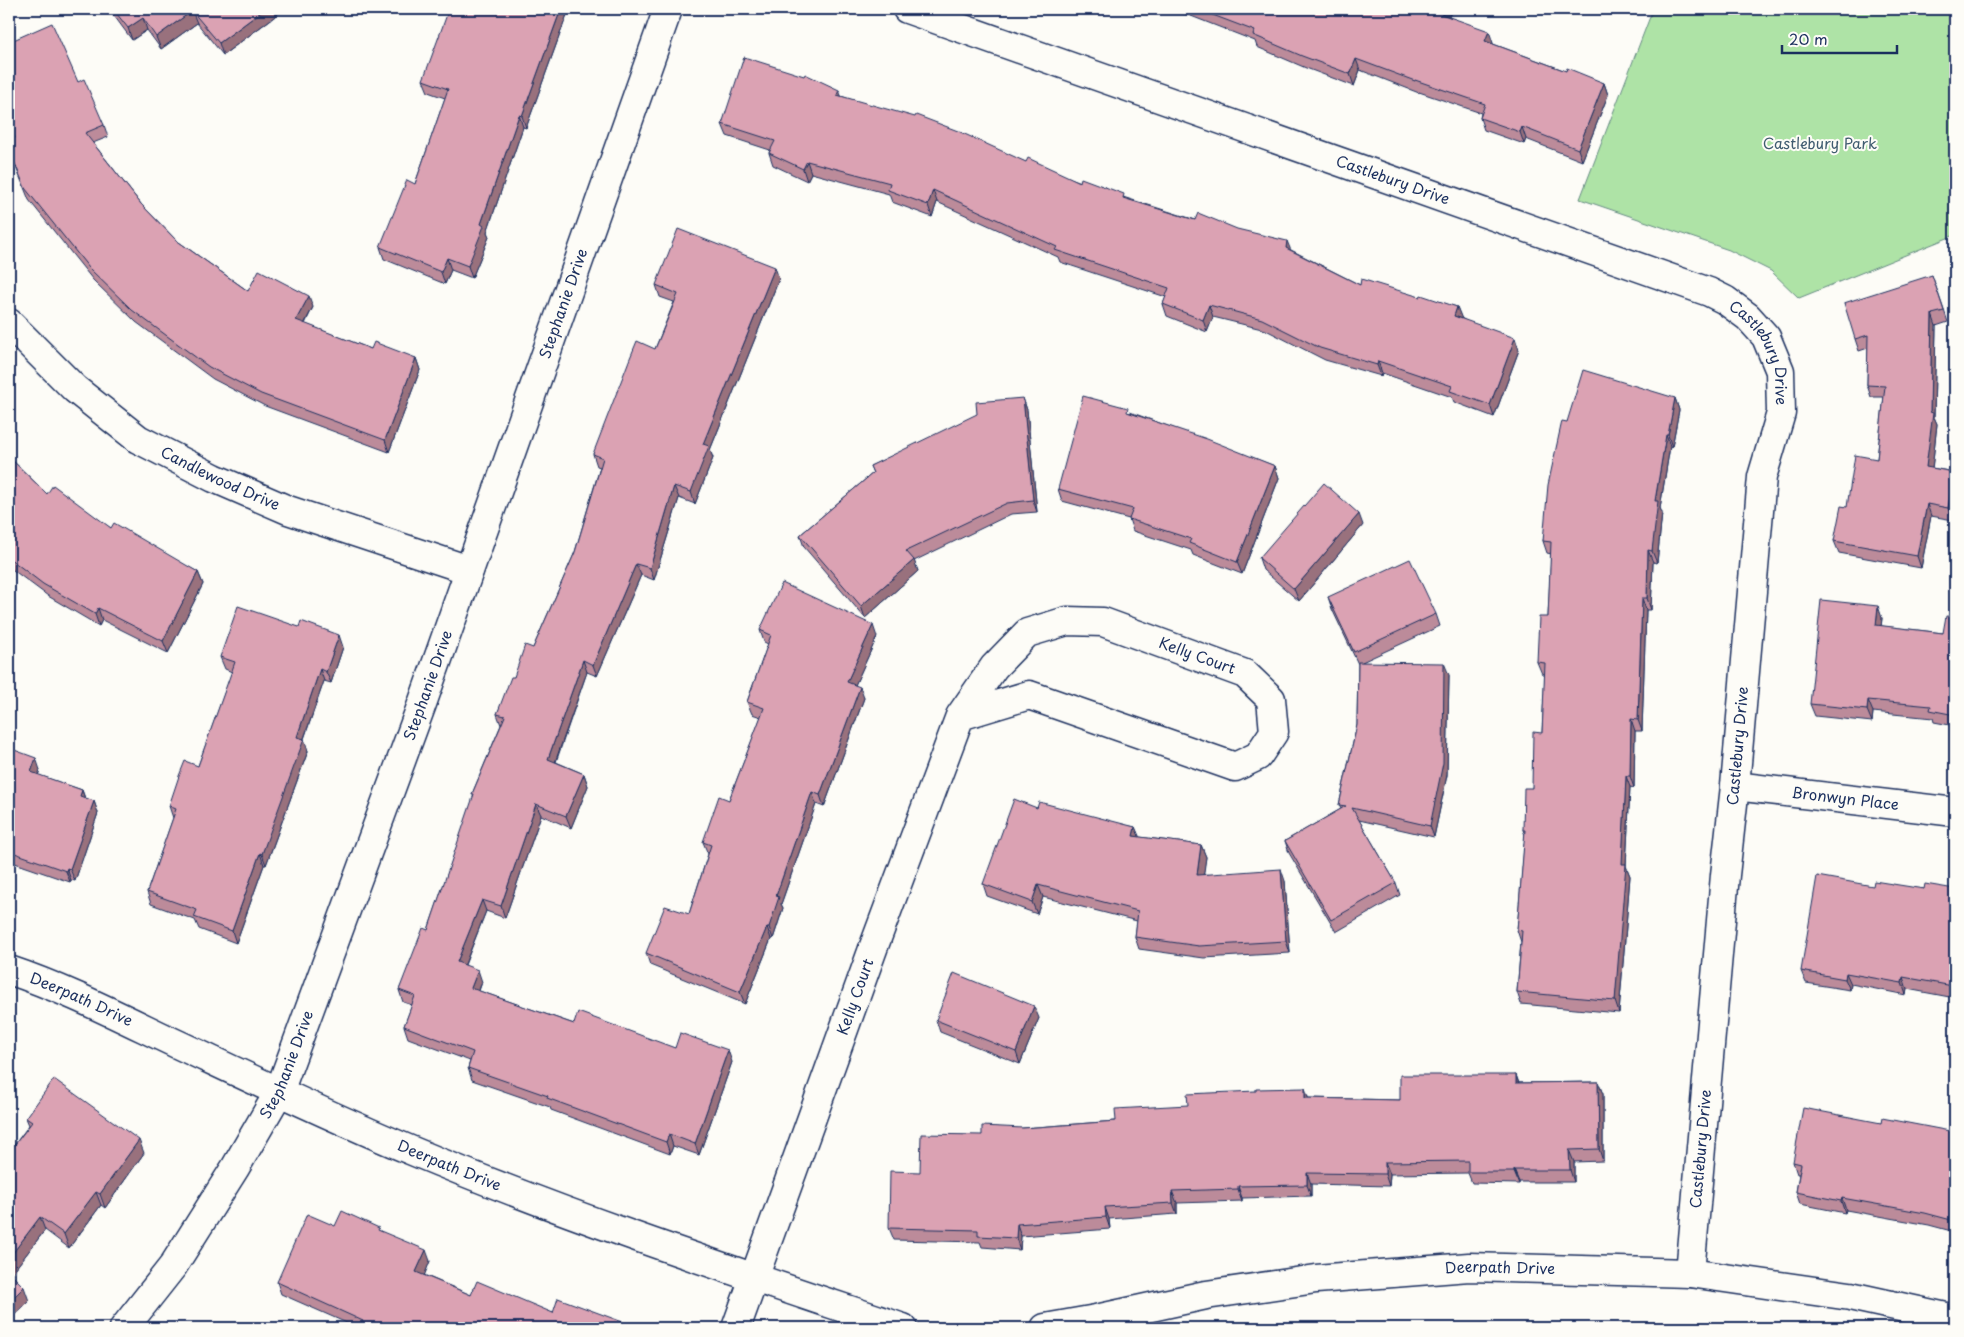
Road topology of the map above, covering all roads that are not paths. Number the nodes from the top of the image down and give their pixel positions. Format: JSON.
{"nodes":[{"id":1,"x":668,"y":9,"type":"edge"},
{"id":2,"x":907,"y":9,"type":"edge"},
{"id":3,"x":9,"y":323,"type":"edge"},
{"id":4,"x":469,"y":570,"type":"junction"},
{"id":5,"x":960,"y":716,"type":"junction"},
{"id":6,"x":1735,"y":786,"type":"junction"},
{"id":7,"x":1955,"y":812,"type":"edge"},
{"id":8,"x":9,"y":970,"type":"edge"},
{"id":9,"x":279,"y":1092,"type":"junction"},
{"id":10,"x":1690,"y":1274,"type":"junction"},
{"id":11,"x":755,"y":1278,"type":"junction"},
{"id":12,"x":1955,"y":1319,"type":"edge"},
{"id":13,"x":124,"y":1328,"type":"edge"},
{"id":14,"x":736,"y":1328,"type":"edge"},
{"id":15,"x":903,"y":1328,"type":"edge"},
{"id":16,"x":1045,"y":1328,"type":"edge"}],
"edges":[{"from":1,"to":4,"type":"street","name":"Stephanie Drive"},
{"from":2,"to":6,"type":"street","name":"Castlebury Drive"},
{"from":3,"to":4,"type":"street","name":"Candlewood Drive"},
{"from":4,"to":9,"type":"street","name":"Stephanie Drive"},
{"from":5,"to":5,"type":"street","name":"Kelly Court"},
{"from":5,"to":11,"type":"street","name":"Kelly Court"},
{"from":6,"to":7,"type":"street","name":"Bronwyn Place"},
{"from":6,"to":10,"type":"street","name":"Castlebury Drive"},
{"from":8,"to":9,"type":"street","name":"Deerpath Drive"},
{"from":9,"to":11,"type":"street","name":"Deerpath Drive"},
{"from":9,"to":13,"type":"street","name":"Stephanie Drive"},
{"from":10,"to":12,"type":"street","name":"Deerpath Drive"},
{"from":10,"to":16,"type":"street","name":"Deerpath Drive"},
{"from":11,"to":14,"type":"street","name":"Kelly Court"},
{"from":11,"to":15,"type":"street","name":"Deerpath Drive"}]}
